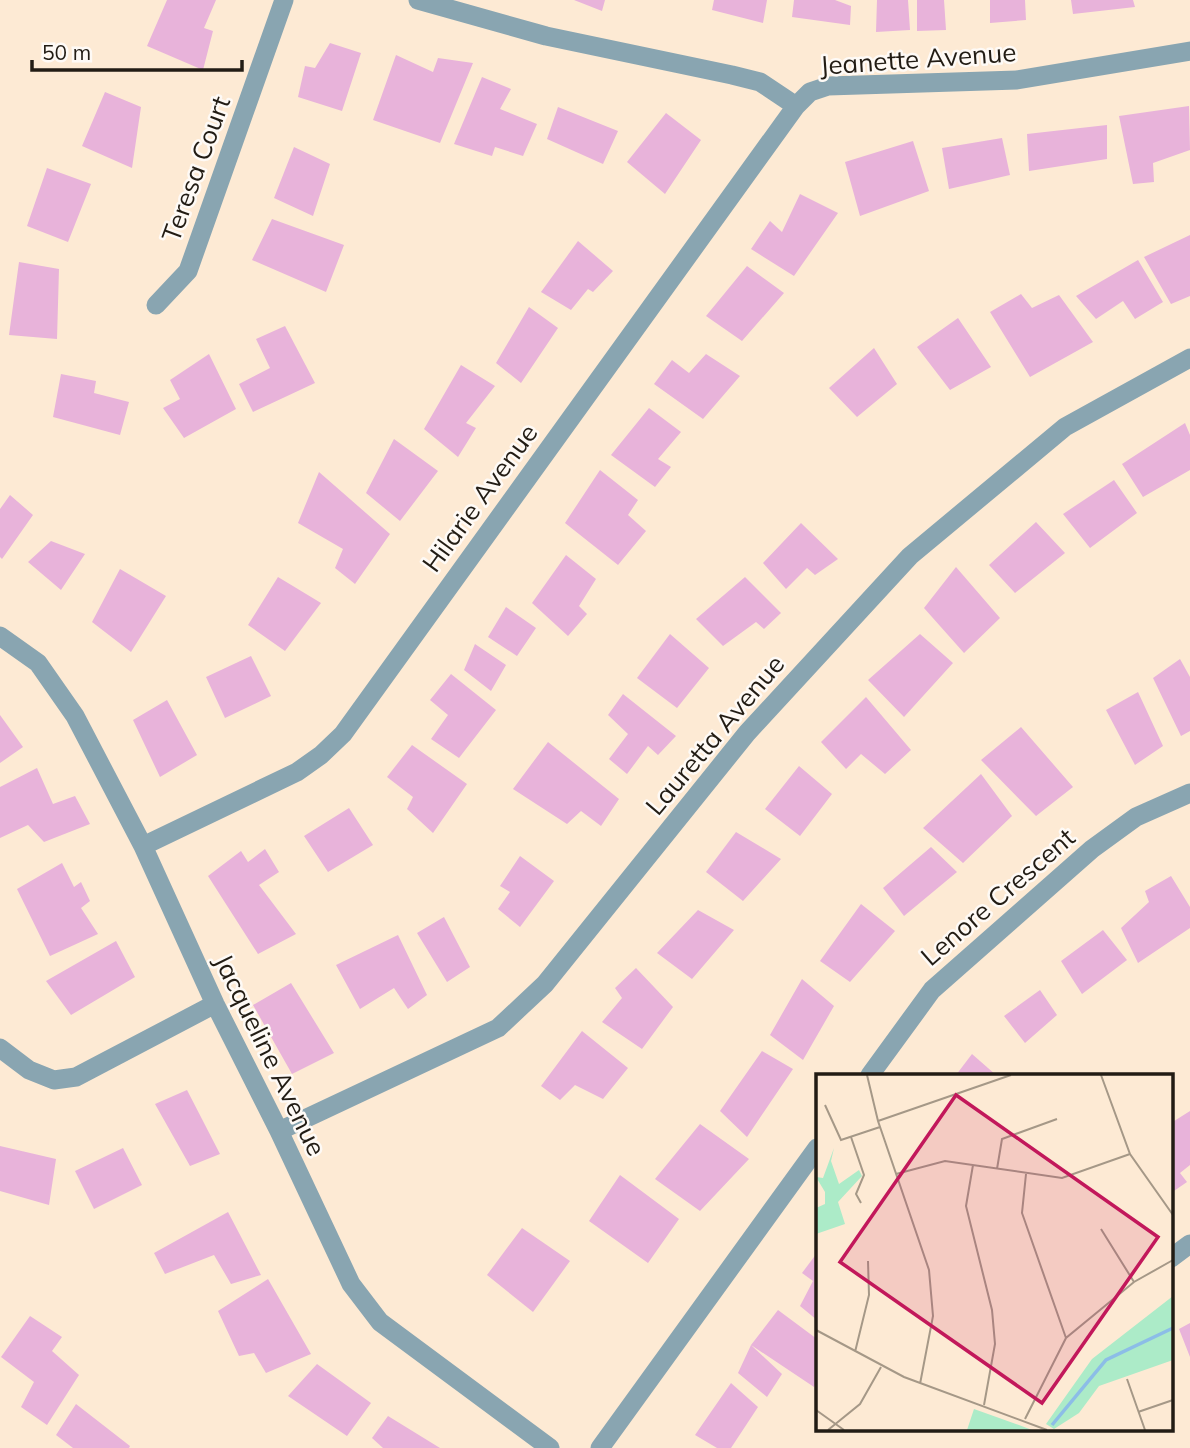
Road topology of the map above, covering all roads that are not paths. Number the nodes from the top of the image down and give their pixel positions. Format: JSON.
{"nodes":[{"id":1,"x":284,"y":0,"type":"edge"},
{"id":2,"x":418,"y":0,"type":"edge"},
{"id":3,"x":1190,"y":51,"type":"edge"},
{"id":4,"x":796,"y":106,"type":"junction"},
{"id":5,"x":156,"y":305,"type":"dead end"},
{"id":6,"x":1190,"y":358,"type":"edge"},
{"id":7,"x":0,"y":636,"type":"edge"},
{"id":8,"x":1190,"y":793,"type":"edge"},
{"id":9,"x":142,"y":846,"type":"junction"},
{"id":10,"x":215,"y":1004,"type":"junction"},
{"id":11,"x":0,"y":1048,"type":"edge"},
{"id":12,"x":871,"y":1074,"type":"edge"},
{"id":13,"x":279,"y":1131,"type":"junction"},
{"id":14,"x":816,"y":1149,"type":"edge"},
{"id":15,"x":1190,"y":1244,"type":"edge"},
{"id":16,"x":1172,"y":1257,"type":"edge"},
{"id":17,"x":550,"y":1448,"type":"edge"},
{"id":18,"x":600,"y":1448,"type":"edge"}],
"edges":[{"from":1,"to":5,"type":"street","name":"Teresa Court"},
{"from":2,"to":4,"type":"street","name":"Jeanette Avenue"},
{"from":3,"to":4,"type":"street","name":"Jeanette Avenue"},
{"from":4,"to":9,"type":"street","name":"Hilarie Avenue"},
{"from":6,"to":13,"type":"street","name":"Lauretta Avenue"},
{"from":7,"to":9,"type":"street","name":"Jacqueline Avenue"},
{"from":8,"to":12,"type":"street","name":"Lenore Crescent"},
{"from":9,"to":10,"type":"street","name":"Jacqueline Avenue"},
{"from":10,"to":11,"type":"street"},
{"from":10,"to":13,"type":"street","name":"Jacqueline Avenue"},
{"from":13,"to":17,"type":"street","name":"Jacqueline Avenue"},
{"from":14,"to":18,"type":"street"},
{"from":15,"to":16,"type":"street"}]}
